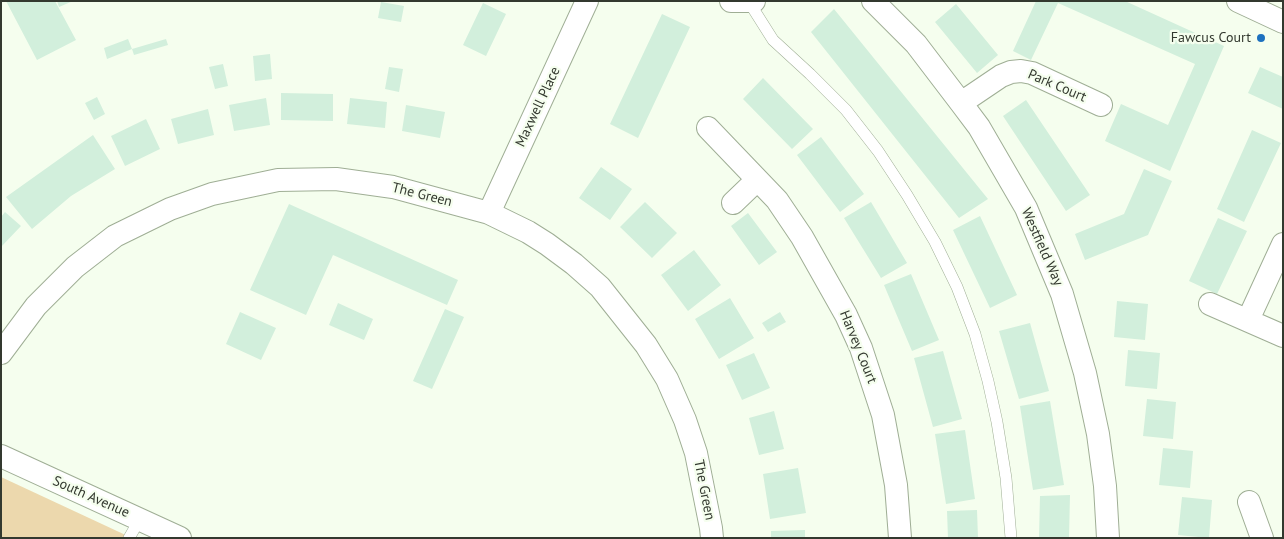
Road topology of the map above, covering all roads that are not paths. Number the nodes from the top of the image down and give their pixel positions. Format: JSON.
{"nodes":[{"id":1,"x":587,"y":1,"type":"edge"},
{"id":2,"x":873,"y":1,"type":"edge"},
{"id":3,"x":1238,"y":1,"type":"edge"},
{"id":4,"x":745,"y":2,"type":"edge"},
{"id":5,"x":1283,"y":22,"type":"edge"},
{"id":6,"x":961,"y":103,"type":"junction"},
{"id":7,"x":1100,"y":105,"type":"dead end"},
{"id":8,"x":708,"y":128,"type":"dead end"},
{"id":9,"x":757,"y":180,"type":"junction"},
{"id":10,"x":733,"y":203,"type":"dead end"},
{"id":11,"x":489,"y":214,"type":"junction"},
{"id":12,"x":1283,"y":244,"type":"edge"},
{"id":13,"x":1210,"y":304,"type":"dead end"},
{"id":14,"x":1248,"y":320,"type":"junction"},
{"id":15,"x":1283,"y":336,"type":"edge"},
{"id":16,"x":1,"y":353,"type":"edge"},
{"id":17,"x":1,"y":456,"type":"edge"},
{"id":18,"x":1249,"y":502,"type":"dead end"},
{"id":19,"x":134,"y":528,"type":"edge"},
{"id":20,"x":180,"y":538,"type":"edge"},
{"id":21,"x":712,"y":538,"type":"edge"},
{"id":22,"x":900,"y":538,"type":"edge"},
{"id":23,"x":1011,"y":538,"type":"edge"},
{"id":24,"x":1108,"y":538,"type":"edge"},
{"id":25,"x":1262,"y":538,"type":"edge"}],
"edges":[{"from":1,"to":11,"type":"street","name":"Maxwell Place"},
{"from":2,"to":6,"type":"street","name":"Westfield Way"},
{"from":3,"to":5,"type":"street"},
{"from":4,"to":23,"type":"lane"},
{"from":6,"to":7,"type":"street","name":"Park Court"},
{"from":6,"to":24,"type":"street","name":"Westfield Way"},
{"from":8,"to":9,"type":"street","name":"Harvey Court"},
{"from":9,"to":10,"type":"street"},
{"from":9,"to":22,"type":"street","name":"Harvey Court"},
{"from":11,"to":16,"type":"street","name":"The Green"},
{"from":11,"to":21,"type":"street","name":"The Green"},
{"from":12,"to":14,"type":"street"},
{"from":13,"to":14,"type":"street"},
{"from":14,"to":15,"type":"street"},
{"from":17,"to":19,"type":"street","name":"South Avenue"},
{"from":18,"to":25,"type":"street"},
{"from":19,"to":20,"type":"street","name":"South Avenue"}]}
